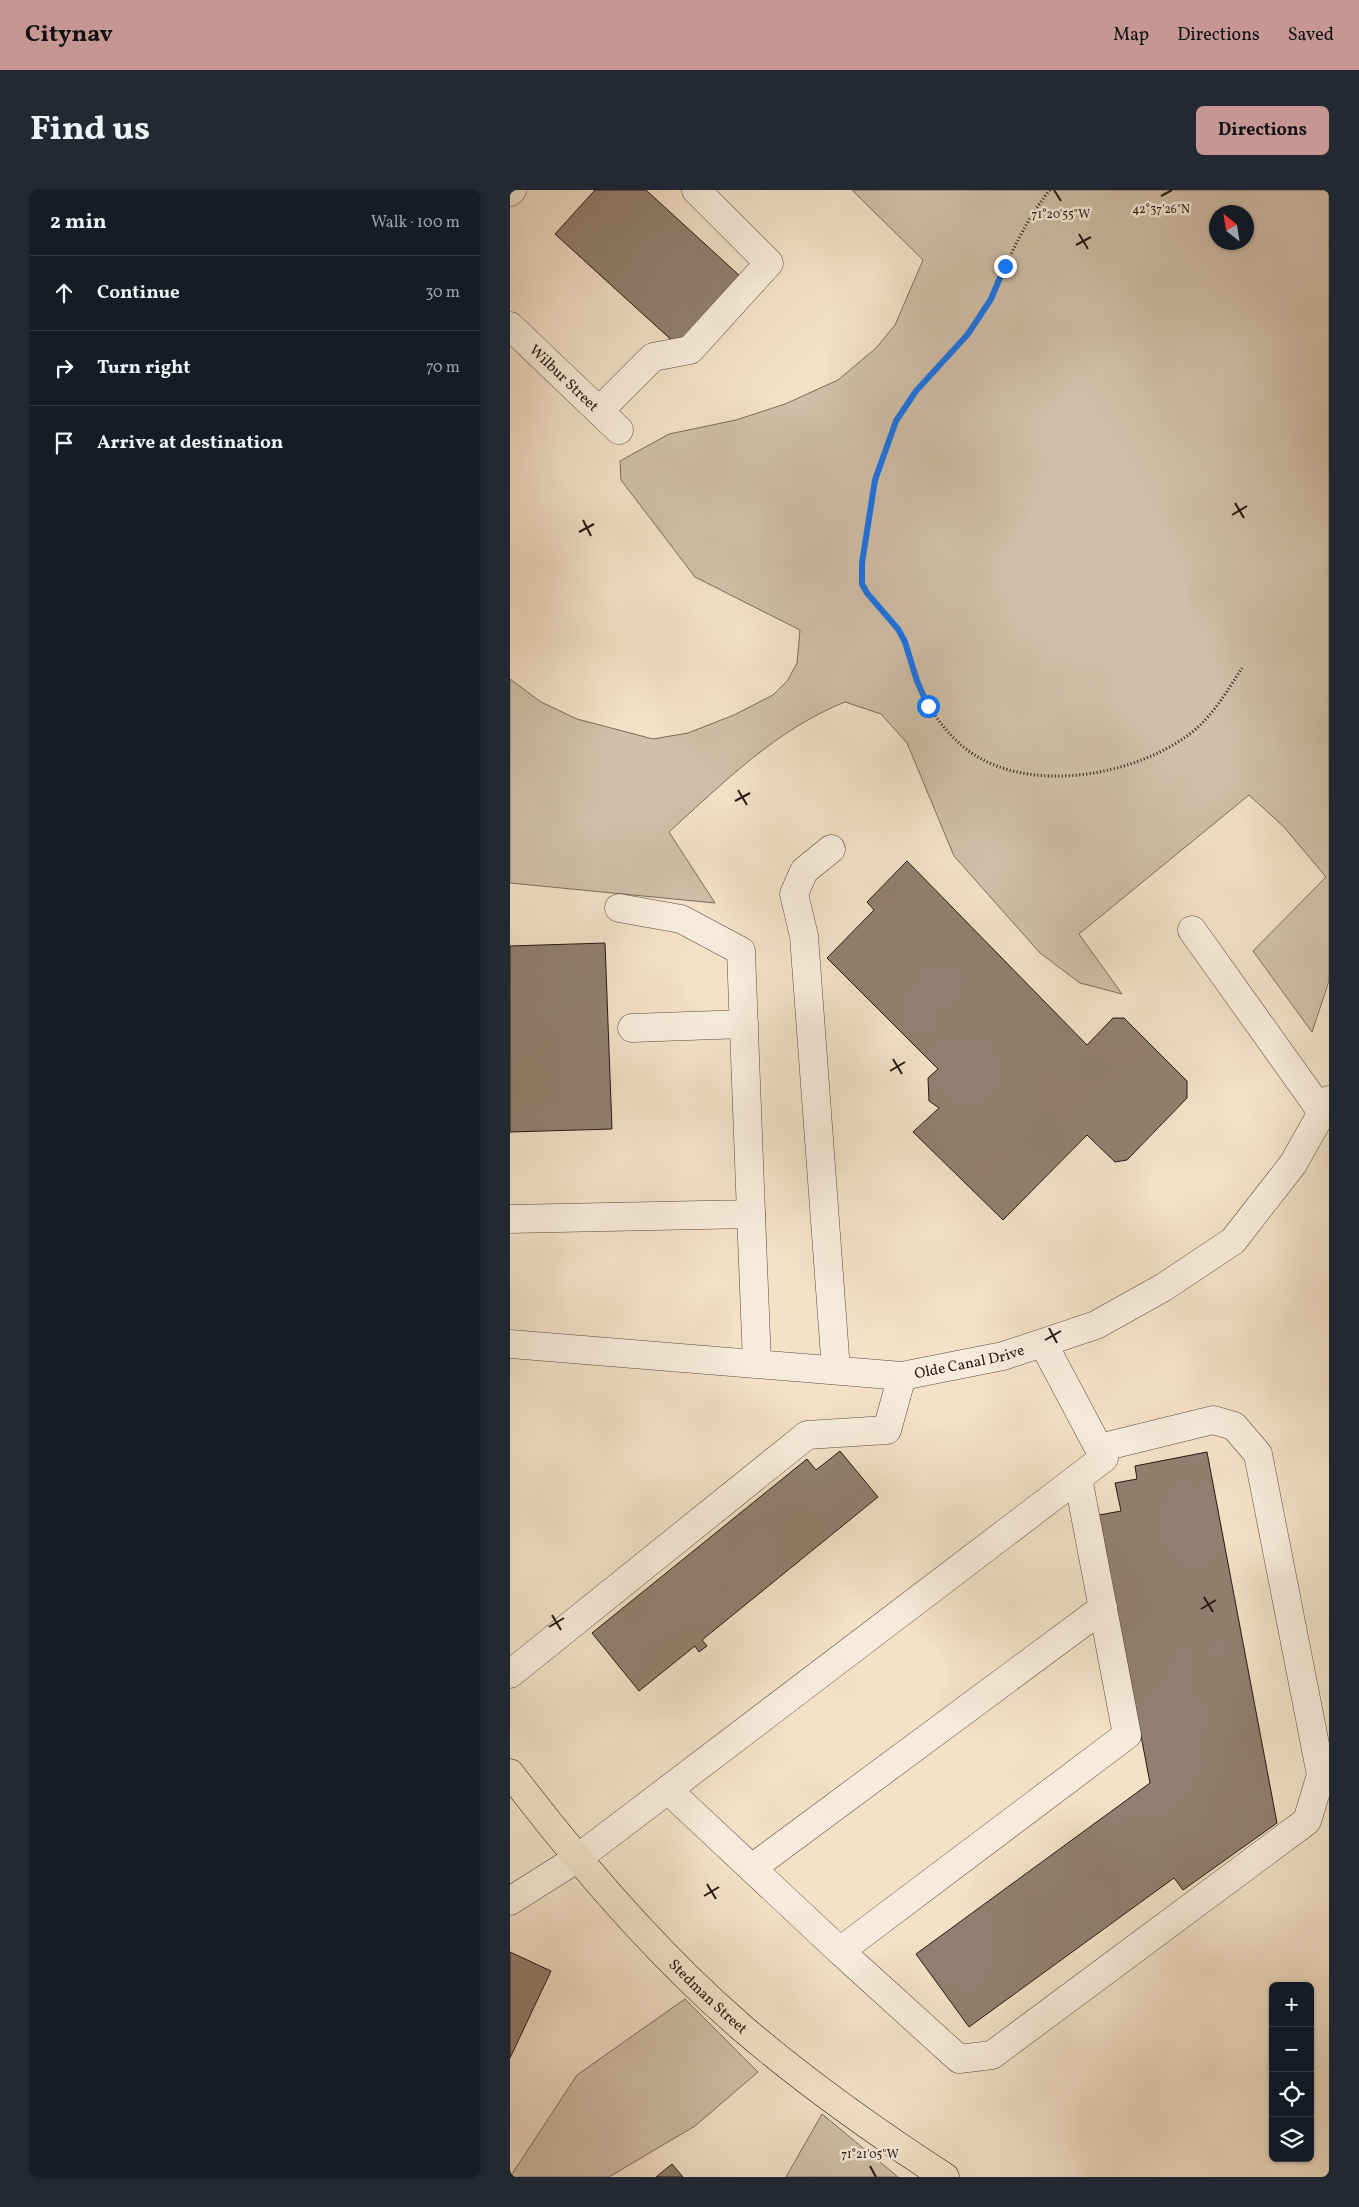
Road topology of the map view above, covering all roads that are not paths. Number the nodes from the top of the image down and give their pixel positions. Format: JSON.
{"nodes":[{"id":1,"x":696,"y":190,"type":"edge"},
{"id":2,"x":510,"y":326,"type":"edge"},
{"id":3,"x":599,"y":411,"type":"junction"},
{"id":4,"x":619,"y":430,"type":"dead end"},
{"id":5,"x":831,"y":849,"type":"dead end"},
{"id":6,"x":619,"y":908,"type":"dead end"},
{"id":7,"x":1192,"y":930,"type":"dead end"},
{"id":8,"x":744,"y":1024,"type":"junction"},
{"id":9,"x":632,"y":1028,"type":"dead end"},
{"id":10,"x":1326,"y":1106,"type":"edge"},
{"id":11,"x":751,"y":1214,"type":"junction"},
{"id":12,"x":510,"y":1219,"type":"edge"},
{"id":13,"x":1042,"y":1343,"type":"junction"},
{"id":14,"x":510,"y":1344,"type":"edge"},
{"id":15,"x":757,"y":1364,"type":"junction"},
{"id":16,"x":836,"y":1370,"type":"junction"},
{"id":17,"x":902,"y":1376,"type":"junction"},
{"id":18,"x":1099,"y":1448,"type":"junction"},
{"id":19,"x":1078,"y":1478,"type":"junction"},
{"id":20,"x":1103,"y":1608,"type":"junction"},
{"id":21,"x":510,"y":1674,"type":"edge"},
{"id":22,"x":510,"y":1773,"type":"edge"},
{"id":23,"x":668,"y":1790,"type":"junction"},
{"id":24,"x":578,"y":1858,"type":"junction"},
{"id":25,"x":752,"y":1868,"type":"junction"},
{"id":26,"x":510,"y":1901,"type":"edge"},
{"id":27,"x":840,"y":1951,"type":"junction"},
{"id":28,"x":945,"y":2177,"type":"edge"}],
"edges":[{"from":1,"to":3,"type":"street"},
{"from":2,"to":3,"type":"street","name":"Wilbur Street"},
{"from":3,"to":4,"type":"street","name":"Wilbur Street"},
{"from":5,"to":16,"type":"street"},
{"from":6,"to":8,"type":"street"},
{"from":7,"to":10,"type":"street"},
{"from":8,"to":9,"type":"street"},
{"from":8,"to":11,"type":"street"},
{"from":10,"to":13,"type":"street","name":"Olde Canal Drive"},
{"from":11,"to":12,"type":"street"},
{"from":11,"to":15,"type":"street"},
{"from":13,"to":17,"type":"street","name":"Olde Canal Drive"},
{"from":13,"to":18,"type":"street"},
{"from":14,"to":15,"type":"street","name":"Olde Canal Drive"},
{"from":15,"to":16,"type":"street","name":"Olde Canal Drive"},
{"from":16,"to":17,"type":"street","name":"Olde Canal Drive"},
{"from":17,"to":21,"type":"street"},
{"from":18,"to":19,"type":"street"},
{"from":18,"to":27,"type":"street"},
{"from":19,"to":20,"type":"street"},
{"from":19,"to":23,"type":"street"},
{"from":20,"to":25,"type":"street"},
{"from":20,"to":27,"type":"street"},
{"from":22,"to":24,"type":"main road","name":"Stedman Street"},
{"from":23,"to":24,"type":"street"},
{"from":23,"to":25,"type":"street"},
{"from":24,"to":26,"type":"street"},
{"from":24,"to":28,"type":"main road","name":"Stedman Street"},
{"from":25,"to":27,"type":"street"}]}
